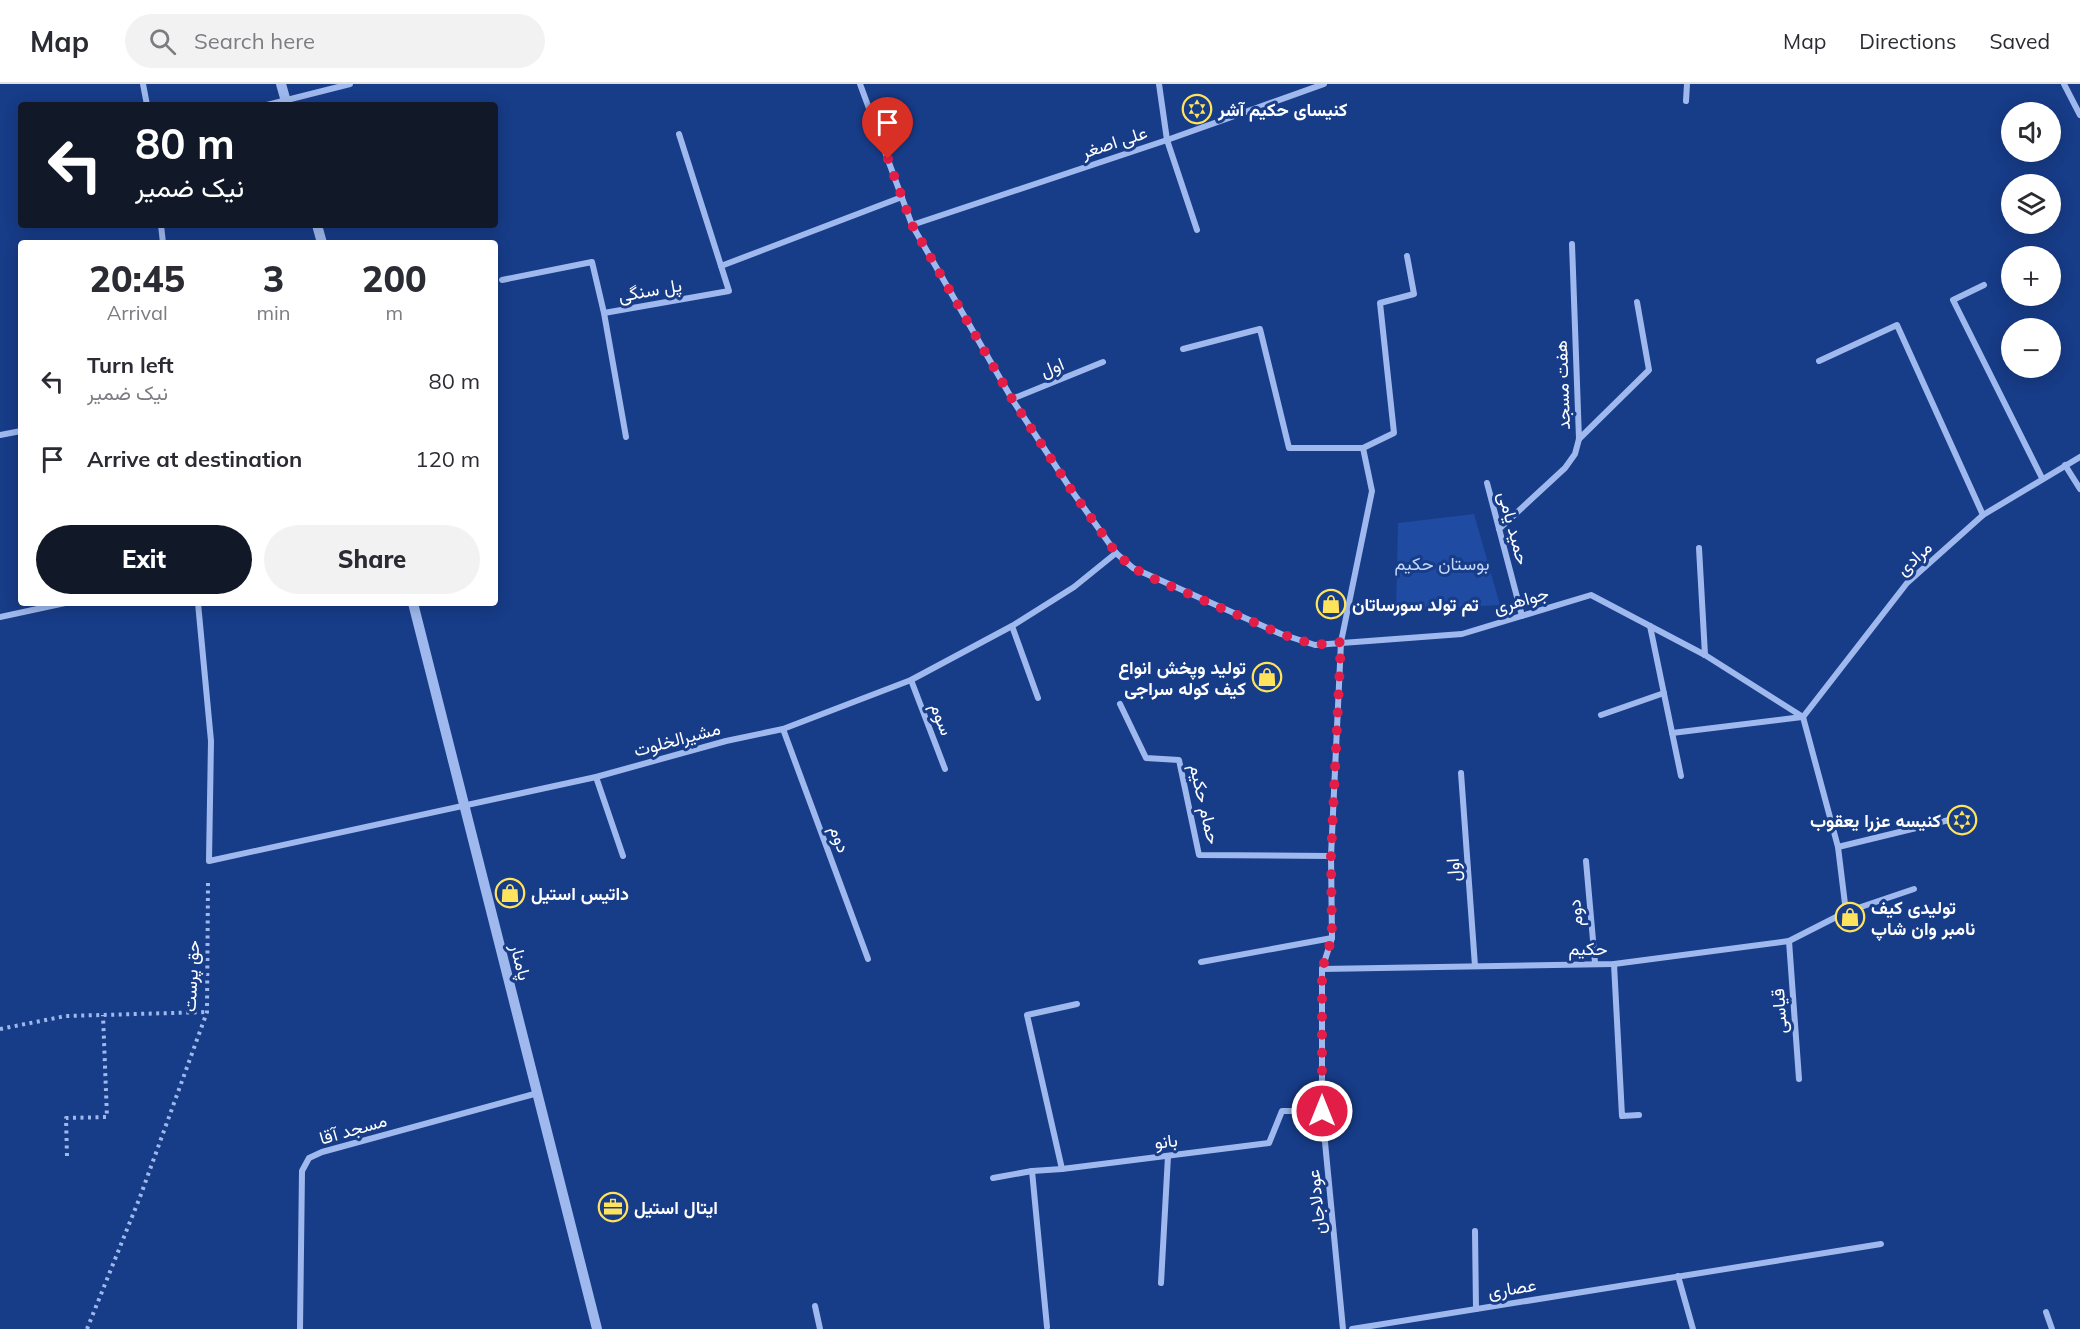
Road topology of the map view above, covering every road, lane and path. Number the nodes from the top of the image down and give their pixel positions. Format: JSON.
{"nodes":[{"id":1,"x":143,"y":84,"type":"edge"},
{"id":2,"x":281,"y":84,"type":"edge"},
{"id":3,"x":350,"y":84,"type":"edge"},
{"id":4,"x":860,"y":84,"type":"edge"},
{"id":5,"x":1159,"y":84,"type":"edge"},
{"id":6,"x":1324,"y":84,"type":"edge"},
{"id":7,"x":1687,"y":84,"type":"edge"},
{"id":8,"x":2067,"y":85,"type":"edge"},
{"id":9,"x":1686,"y":101,"type":"dead end"},
{"id":10,"x":146,"y":102,"type":"edge"},
{"id":11,"x":286,"y":102,"type":"edge"},
{"id":12,"x":289,"y":102,"type":"edge"},
{"id":13,"x":2080,"y":115,"type":"edge"},
{"id":14,"x":679,"y":134,"type":"dead end"},
{"id":15,"x":1167,"y":140,"type":"junction"},
{"id":16,"x":902,"y":197,"type":"junction"},
{"id":17,"x":912,"y":225,"type":"junction"},
{"id":18,"x":1197,"y":230,"type":"dead end"},
{"id":19,"x":1572,"y":244,"type":"dead end"},
{"id":20,"x":1407,"y":256,"type":"dead end"},
{"id":21,"x":721,"y":266,"type":"junction"},
{"id":22,"x":502,"y":280,"type":"dead end"},
{"id":23,"x":1984,"y":285,"type":"dead end"},
{"id":24,"x":1637,"y":302,"type":"dead end"},
{"id":25,"x":604,"y":313,"type":"junction"},
{"id":26,"x":1183,"y":349,"type":"dead end"},
{"id":27,"x":1819,"y":361,"type":"dead end"},
{"id":28,"x":1103,"y":362,"type":"dead end"},
{"id":29,"x":1012,"y":399,"type":"junction"},
{"id":30,"x":18,"y":432,"type":"edge"},
{"id":31,"x":0,"y":435,"type":"edge"},
{"id":32,"x":626,"y":437,"type":"dead end"},
{"id":33,"x":1579,"y":439,"type":"junction"},
{"id":34,"x":1363,"y":448,"type":"junction"},
{"id":35,"x":2080,"y":457,"type":"edge"},
{"id":36,"x":2065,"y":465,"type":"junction"},
{"id":37,"x":2042,"y":478,"type":"junction"},
{"id":38,"x":1487,"y":483,"type":"dead end"},
{"id":39,"x":2080,"y":489,"type":"edge"},
{"id":40,"x":1983,"y":515,"type":"junction"},
{"id":41,"x":1499,"y":530,"type":"junction"},
{"id":42,"x":1699,"y":548,"type":"dead end"},
{"id":43,"x":1116,"y":553,"type":"junction"},
{"id":44,"x":51,"y":606,"type":"edge"},
{"id":45,"x":198,"y":606,"type":"edge"},
{"id":46,"x":414,"y":606,"type":"edge"},
{"id":47,"x":1522,"y":616,"type":"junction"},
{"id":48,"x":0,"y":617,"type":"edge"},
{"id":49,"x":1012,"y":626,"type":"junction"},
{"id":50,"x":1650,"y":626,"type":"junction"},
{"id":51,"x":1341,"y":642,"type":"junction"},
{"id":52,"x":1705,"y":655,"type":"junction"},
{"id":53,"x":911,"y":680,"type":"junction"},
{"id":54,"x":1664,"y":693,"type":"junction"},
{"id":55,"x":1038,"y":698,"type":"dead end"},
{"id":56,"x":1120,"y":704,"type":"dead end"},
{"id":57,"x":1600,"y":715,"type":"dead end"},
{"id":58,"x":1803,"y":717,"type":"junction"},
{"id":59,"x":783,"y":729,"type":"junction"},
{"id":60,"x":1672,"y":733,"type":"junction"},
{"id":61,"x":945,"y":769,"type":"dead end"},
{"id":62,"x":1461,"y":773,"type":"dead end"},
{"id":63,"x":1681,"y":776,"type":"dead end"},
{"id":64,"x":596,"y":777,"type":"junction"},
{"id":65,"x":464,"y":804,"type":"junction"},
{"id":66,"x":1949,"y":820,"type":"dead end"},
{"id":67,"x":1838,"y":848,"type":"junction"},
{"id":68,"x":622,"y":856,"type":"dead end"},
{"id":69,"x":1331,"y":856,"type":"junction"},
{"id":70,"x":208,"y":861,"type":"junction"},
{"id":71,"x":1586,"y":861,"type":"dead end"},
{"id":72,"x":1914,"y":889,"type":"dead end"},
{"id":73,"x":1846,"y":912,"type":"junction"},
{"id":74,"x":1332,"y":938,"type":"junction"},
{"id":75,"x":1789,"y":941,"type":"junction"},
{"id":76,"x":868,"y":959,"type":"dead end"},
{"id":77,"x":1201,"y":962,"type":"dead end"},
{"id":78,"x":1595,"y":963,"type":"junction"},
{"id":79,"x":1614,"y":964,"type":"junction"},
{"id":80,"x":1475,"y":966,"type":"junction"},
{"id":81,"x":1322,"y":969,"type":"junction"},
{"id":82,"x":1077,"y":1004,"type":"dead end"},
{"id":83,"x":207,"y":1012,"type":"junction"},
{"id":84,"x":103,"y":1015,"type":"junction"},
{"id":85,"x":0,"y":1029,"type":"edge"},
{"id":86,"x":1799,"y":1079,"type":"dead end"},
{"id":87,"x":538,"y":1093,"type":"junction"},
{"id":88,"x":1322,"y":1111,"type":"junction"},
{"id":89,"x":1639,"y":1115,"type":"dead end"},
{"id":90,"x":1168,"y":1155,"type":"junction"},
{"id":91,"x":67,"y":1156,"type":"dead end"},
{"id":92,"x":1062,"y":1169,"type":"junction"},
{"id":93,"x":1032,"y":1171,"type":"junction"},
{"id":94,"x":993,"y":1178,"type":"dead end"},
{"id":95,"x":1475,"y":1232,"type":"dead end"},
{"id":96,"x":1881,"y":1244,"type":"dead end"},
{"id":97,"x":1678,"y":1276,"type":"junction"},
{"id":98,"x":1161,"y":1283,"type":"dead end"},
{"id":99,"x":815,"y":1306,"type":"dead end"},
{"id":100,"x":1476,"y":1309,"type":"junction"},
{"id":101,"x":2046,"y":1312,"type":"dead end"},
{"id":102,"x":1047,"y":1328,"type":"dead end"},
{"id":103,"x":87,"y":1329,"type":"edge"},
{"id":104,"x":300,"y":1329,"type":"edge"},
{"id":105,"x":597,"y":1329,"type":"edge"},
{"id":106,"x":820,"y":1329,"type":"edge"},
{"id":107,"x":1343,"y":1329,"type":"edge"},
{"id":108,"x":1352,"y":1329,"type":"edge"},
{"id":109,"x":1693,"y":1329,"type":"edge"},
{"id":110,"x":2052,"y":1329,"type":"edge"}],
"edges":[{"from":1,"to":10,"type":"street"},
{"from":2,"to":11,"type":"street"},
{"from":3,"to":12,"type":"street"},
{"from":4,"to":16,"type":"street","name":"جواهری"},
{"from":5,"to":15,"type":"street"},
{"from":6,"to":15,"type":"street","name":"علی اصغر"},
{"from":7,"to":9,"type":"street"},
{"from":8,"to":13,"type":"street"},
{"from":14,"to":21,"type":"street","name":"پل سنگی"},
{"from":15,"to":17,"type":"street","name":"علی اصغر"},
{"from":15,"to":18,"type":"street"},
{"from":16,"to":17,"type":"street","name":"جواهری"},
{"from":16,"to":21,"type":"street"},
{"from":17,"to":29,"type":"street","name":"جواهری"},
{"from":19,"to":33,"type":"street","name":"هفت مسجد"},
{"from":20,"to":34,"type":"street"},
{"from":21,"to":25,"type":"street","name":"پل سنگی"},
{"from":22,"to":25,"type":"street"},
{"from":23,"to":37,"type":"street"},
{"from":24,"to":33,"type":"street"},
{"from":25,"to":32,"type":"street","name":"پل سنگی"},
{"from":26,"to":34,"type":"street"},
{"from":27,"to":40,"type":"street"},
{"from":28,"to":29,"type":"street","name":"اول"},
{"from":29,"to":43,"type":"street","name":"جواهری"},
{"from":30,"to":31,"type":"street"},
{"from":33,"to":41,"type":"street","name":"هفت مسجد"},
{"from":34,"to":51,"type":"street"},
{"from":35,"to":36,"type":"street","name":"مرادی"},
{"from":36,"to":37,"type":"street","name":"مرادی"},
{"from":36,"to":39,"type":"street"},
{"from":37,"to":40,"type":"street","name":"مرادی"},
{"from":38,"to":41,"type":"street","name":"حمید یامی"},
{"from":40,"to":58,"type":"street","name":"مرادی"},
{"from":41,"to":47,"type":"street","name":"حمید یامی"},
{"from":42,"to":52,"type":"street"},
{"from":43,"to":49,"type":"street","name":"مشیرالخلوت"},
{"from":43,"to":51,"type":"street","name":"جواهری"},
{"from":44,"to":48,"type":"street"},
{"from":45,"to":70,"type":"street"},
{"from":46,"to":65,"type":"street","name":"پامنار"},
{"from":47,"to":50,"type":"street","name":"جواهری"},
{"from":47,"to":51,"type":"street","name":"جواهری"},
{"from":49,"to":53,"type":"street","name":"مشیرالخلوت"},
{"from":49,"to":55,"type":"street"},
{"from":50,"to":52,"type":"street","name":"جواهری"},
{"from":50,"to":54,"type":"street"},
{"from":51,"to":69,"type":"street","name":"عودلاجان"},
{"from":52,"to":58,"type":"street","name":"جواهری"},
{"from":53,"to":59,"type":"street","name":"مشیرالخلوت"},
{"from":53,"to":61,"type":"street","name":"سوم"},
{"from":54,"to":57,"type":"street"},
{"from":54,"to":60,"type":"street"},
{"from":56,"to":69,"type":"street","name":"حمام حکیم"},
{"from":58,"to":60,"type":"street"},
{"from":58,"to":67,"type":"street"},
{"from":59,"to":64,"type":"street","name":"مشیرالخلوت"},
{"from":59,"to":76,"type":"street","name":"دوم"},
{"from":60,"to":63,"type":"street"},
{"from":62,"to":80,"type":"street","name":"اول"},
{"from":64,"to":65,"type":"street","name":"مشیرالخلوت"},
{"from":64,"to":68,"type":"street"},
{"from":65,"to":70,"type":"street","name":"مشیرالخلوت"},
{"from":65,"to":87,"type":"street","name":"پامنار"},
{"from":66,"to":67,"type":"street"},
{"from":67,"to":73,"type":"street"},
{"from":69,"to":74,"type":"street","name":"عودلاجان"},
{"from":70,"to":83,"type":"path","name":"حق پرست"},
{"from":71,"to":78,"type":"street","name":"دوم"},
{"from":72,"to":73,"type":"street","name":"حکیم"},
{"from":73,"to":75,"type":"street","name":"حکیم"},
{"from":74,"to":77,"type":"street"},
{"from":74,"to":81,"type":"street","name":"عودلاجان"},
{"from":75,"to":79,"type":"street","name":"حکیم"},
{"from":75,"to":86,"type":"street","name":"قیاسی"},
{"from":78,"to":79,"type":"street","name":"حکیم"},
{"from":78,"to":80,"type":"street","name":"حکیم"},
{"from":79,"to":89,"type":"street"},
{"from":80,"to":81,"type":"street","name":"حکیم"},
{"from":81,"to":88,"type":"street","name":"عودلاجان"},
{"from":82,"to":92,"type":"street"},
{"from":83,"to":84,"type":"path"},
{"from":83,"to":103,"type":"path","name":"حق پرست"},
{"from":84,"to":85,"type":"path"},
{"from":84,"to":91,"type":"path"},
{"from":87,"to":104,"type":"street","name":"مسجد آقا"},
{"from":87,"to":105,"type":"street","name":"پامنار"},
{"from":88,"to":90,"type":"street","name":"بانو"},
{"from":88,"to":107,"type":"street","name":"عودلاجان"},
{"from":90,"to":92,"type":"street","name":"بانو"},
{"from":90,"to":98,"type":"street"},
{"from":92,"to":93,"type":"street","name":"بانو"},
{"from":93,"to":94,"type":"street","name":"بانو"},
{"from":93,"to":102,"type":"street"},
{"from":95,"to":100,"type":"street"},
{"from":96,"to":97,"type":"street","name":"عصاری"},
{"from":97,"to":100,"type":"street","name":"عصاری"},
{"from":97,"to":109,"type":"street"},
{"from":99,"to":106,"type":"street"},
{"from":100,"to":108,"type":"street","name":"عصاری"},
{"from":101,"to":110,"type":"street"}]}
